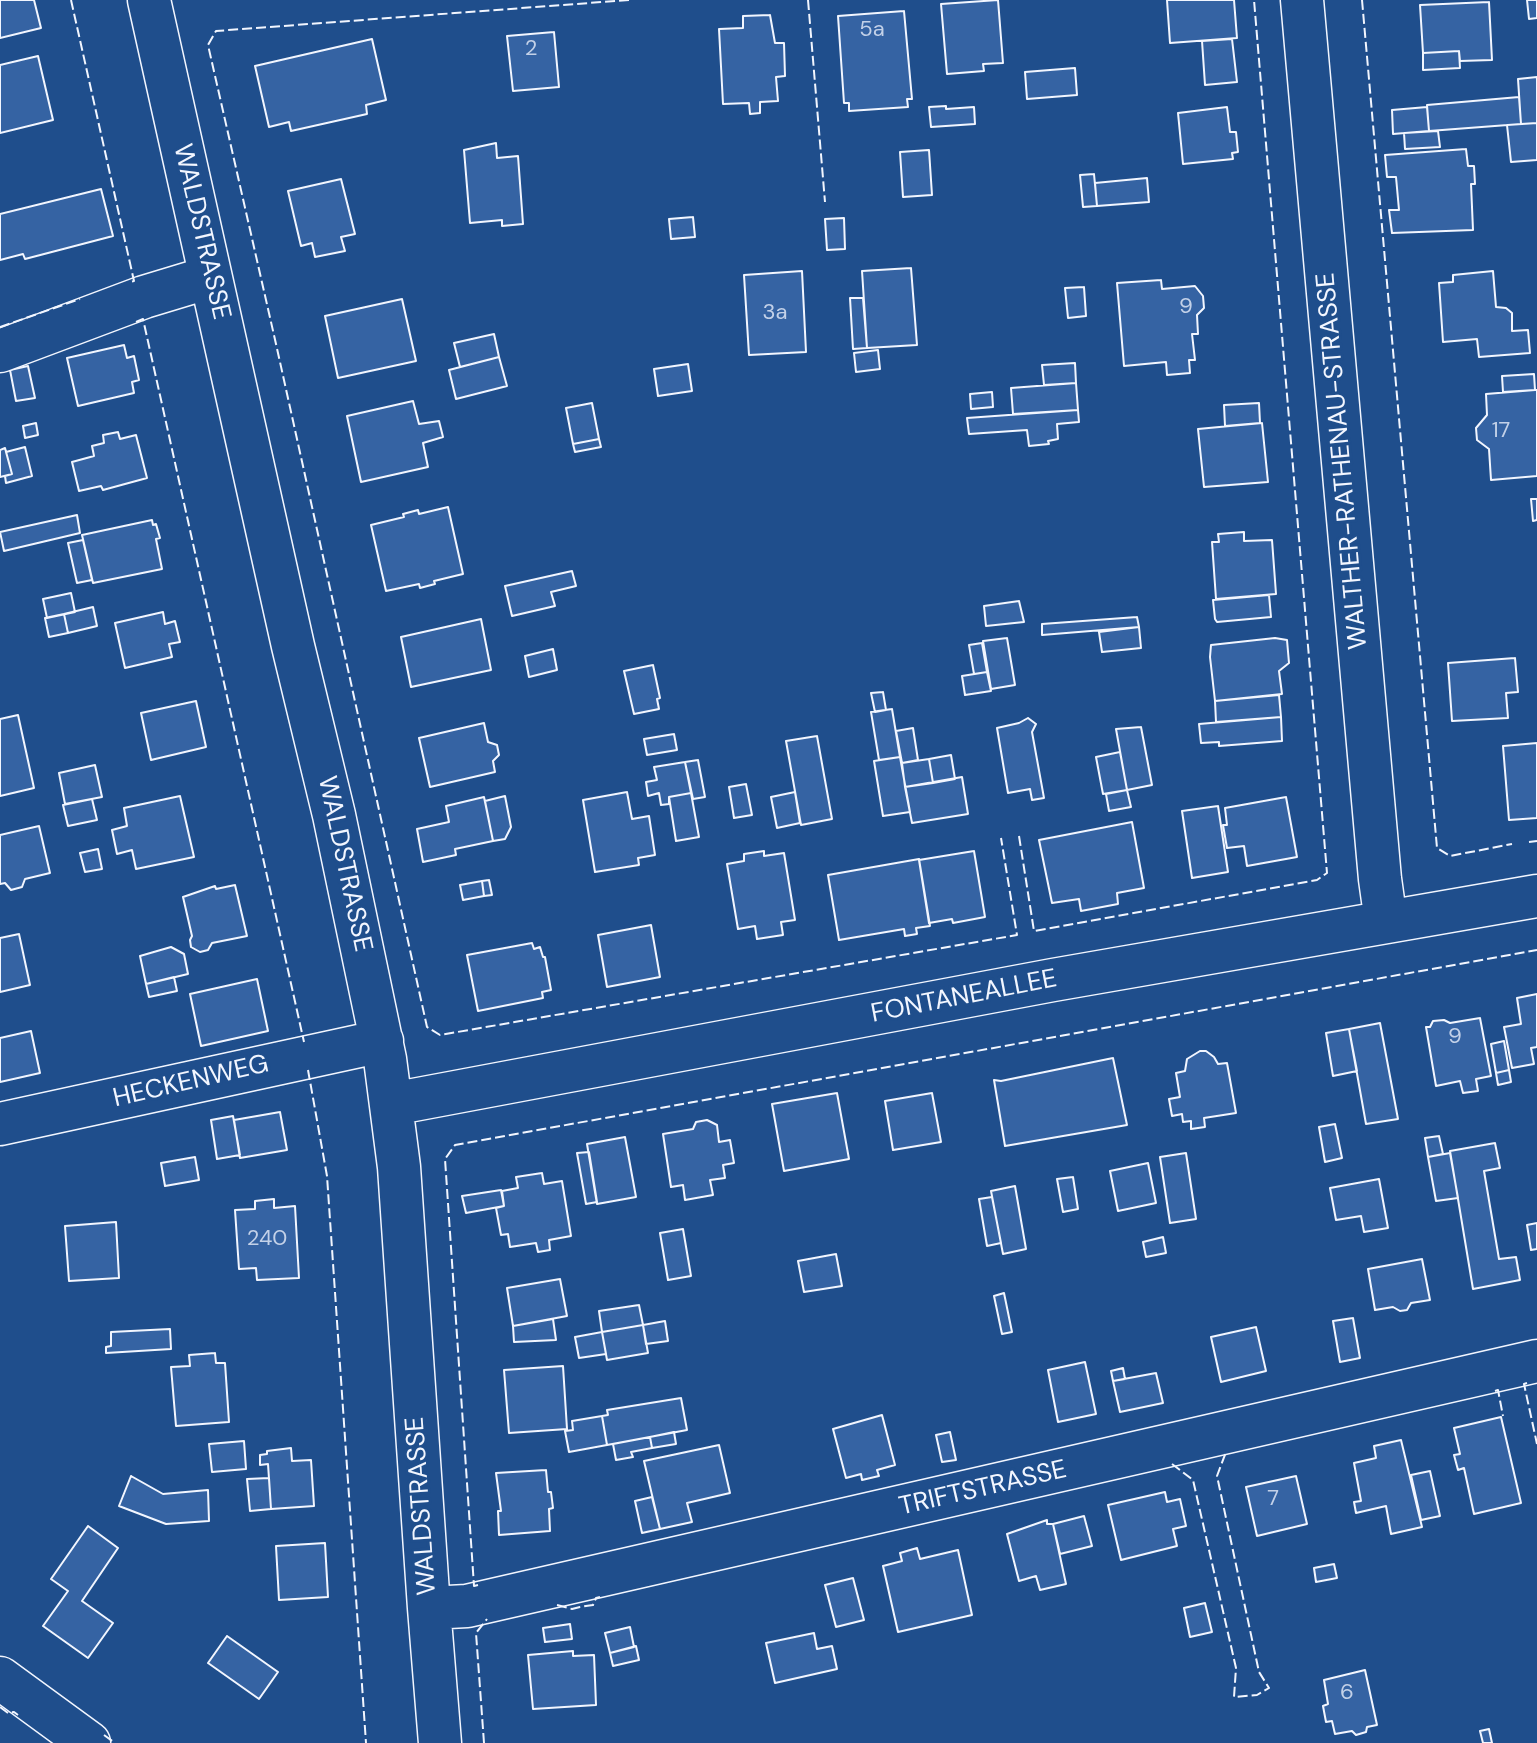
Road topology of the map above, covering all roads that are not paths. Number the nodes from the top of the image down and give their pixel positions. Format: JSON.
{"nodes":[{"id":1,"x":149,"y":0,"type":"edge"},
{"id":2,"x":1302,"y":0,"type":"edge"},
{"id":3,"x":210,"y":277,"type":"junction"},
{"id":4,"x":0,"y":351,"type":"edge"},
{"id":5,"x":1537,"y":896,"type":"edge"},
{"id":6,"x":1386,"y":922,"type":"junction"},
{"id":7,"x":382,"y":1041,"type":"junction"},
{"id":8,"x":392,"y":1104,"type":"junction"},
{"id":9,"x":0,"y":1124,"type":"edge"},
{"id":10,"x":1537,"y":1361,"type":"edge"},
{"id":11,"x":429,"y":1608,"type":"junction"},
{"id":12,"x":0,"y":1678,"type":"edge"},
{"id":13,"x":89,"y":1743,"type":"edge"},
{"id":14,"x":440,"y":1743,"type":"edge"}],
"edges":[{"from":1,"to":3,"type":"street","name":"WALDSTRASSE"},
{"from":2,"to":6,"type":"street","name":"WALTHER-RATHENAU-STRASSE"},
{"from":3,"to":4,"type":"street"},
{"from":3,"to":7,"type":"street","name":"WALDSTRASSE"},
{"from":5,"to":6,"type":"street","name":"FONTANEALLEE"},
{"from":6,"to":8,"type":"street","name":"FONTANEALLEE"},
{"from":7,"to":8,"type":"street","name":"WALDSTRASSE"},
{"from":7,"to":9,"type":"street","name":"HECKENWEG"},
{"from":8,"to":11,"type":"street","name":"WALDSTRASSE"},
{"from":10,"to":11,"type":"street","name":"TRIFTSTRASSE"},
{"from":11,"to":14,"type":"street","name":"WALDSTRASSE"},
{"from":12,"to":13,"type":"street"}]}
